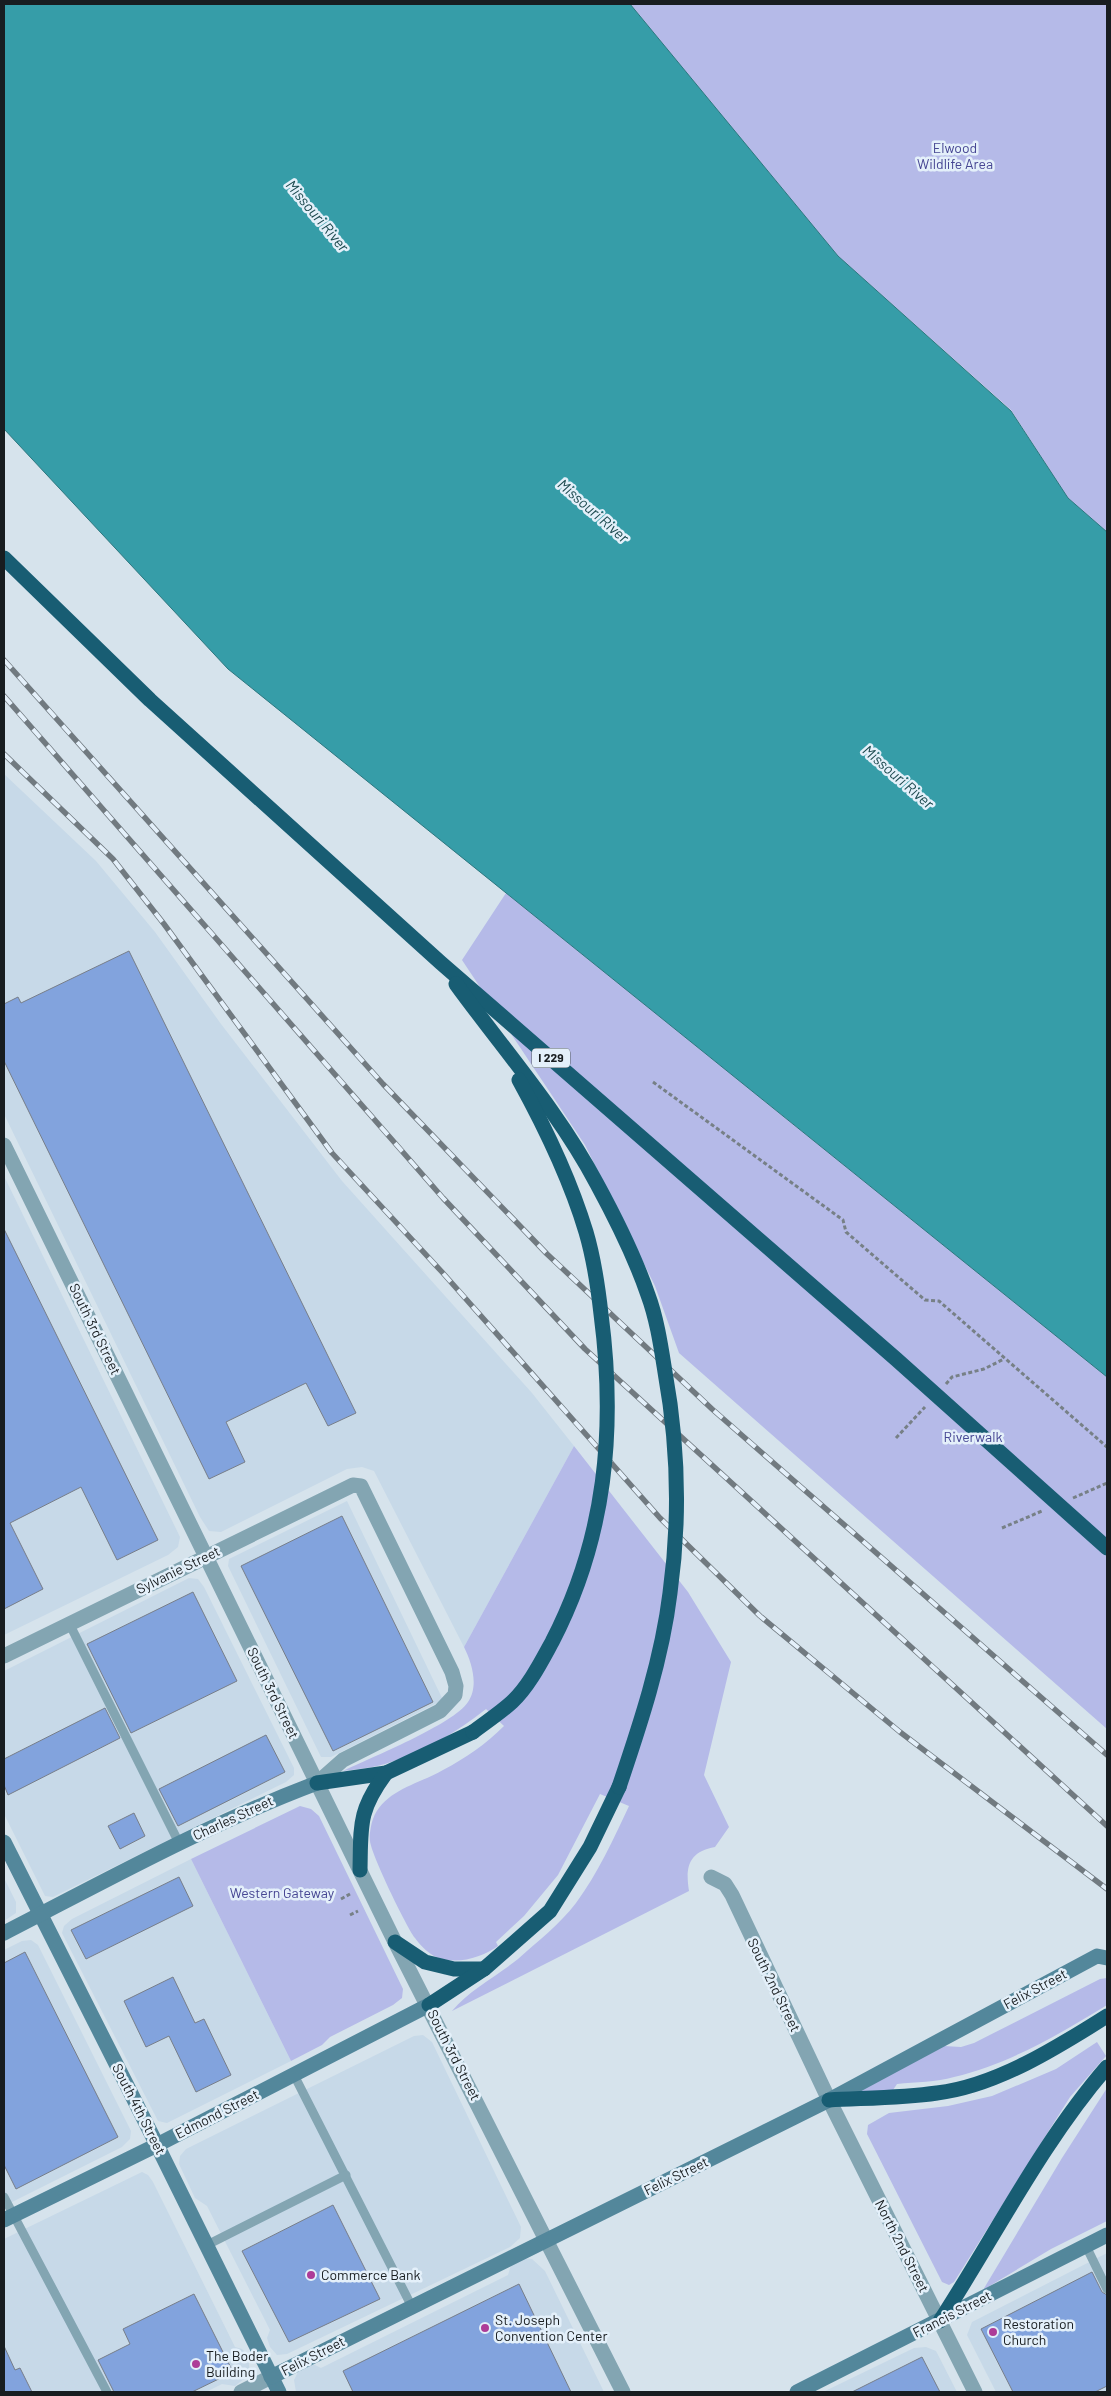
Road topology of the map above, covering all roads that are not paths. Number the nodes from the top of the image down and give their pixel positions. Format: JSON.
{"nodes":[{"id":1,"x":4,"y":559,"type":"edge"},
{"id":2,"x":411,"y":935,"type":"junction"},
{"id":3,"x":441,"y":963,"type":"junction"},
{"id":4,"x":4,"y":1145,"type":"edge"},
{"id":5,"x":1107,"y":1548,"type":"edge"},
{"id":6,"x":207,"y":1556,"type":"junction"},
{"id":7,"x":69,"y":1624,"type":"junction"},
{"id":8,"x":4,"y":1656,"type":"edge"},
{"id":9,"x":455,"y":1695,"type":"joint"},
{"id":10,"x":386,"y":1773,"type":"junction"},
{"id":11,"x":317,"y":1783,"type":"junction"},
{"id":12,"x":4,"y":1842,"type":"edge"},
{"id":13,"x":179,"y":1844,"type":"junction"},
{"id":14,"x":360,"y":1870,"type":"junction"},
{"id":15,"x":711,"y":1877,"type":"dead end"},
{"id":16,"x":41,"y":1914,"type":"junction"},
{"id":17,"x":4,"y":1933,"type":"edge"},
{"id":18,"x":395,"y":1942,"type":"junction"},
{"id":19,"x":1107,"y":1958,"type":"edge"},
{"id":20,"x":484,"y":1968,"type":"junction"},
{"id":21,"x":429,"y":2005,"type":"junction"},
{"id":22,"x":1107,"y":2016,"type":"edge"},
{"id":23,"x":1107,"y":2068,"type":"edge"},
{"id":24,"x":294,"y":2074,"type":"junction"},
{"id":25,"x":830,"y":2100,"type":"junction"},
{"id":26,"x":157,"y":2145,"type":"junction"},
{"id":27,"x":346,"y":2175,"type":"junction"},
{"id":28,"x":4,"y":2197,"type":"edge"},
{"id":29,"x":8,"y":2217,"type":"edge"},
{"id":30,"x":1107,"y":2235,"type":"edge"},
{"id":31,"x":547,"y":2239,"type":"junction"},
{"id":32,"x":207,"y":2245,"type":"junction"},
{"id":33,"x":1086,"y":2246,"type":"junction"},
{"id":34,"x":1107,"y":2289,"type":"edge"},
{"id":35,"x":412,"y":2307,"type":"junction"},
{"id":36,"x":940,"y":2321,"type":"junction"},
{"id":37,"x":271,"y":2377,"type":"junction"},
{"id":38,"x":107,"y":2392,"type":"edge"},
{"id":39,"x":241,"y":2392,"type":"edge"},
{"id":40,"x":279,"y":2392,"type":"edge"},
{"id":41,"x":623,"y":2392,"type":"edge"},
{"id":42,"x":797,"y":2392,"type":"edge"},
{"id":43,"x":975,"y":2392,"type":"edge"}],
"edges":[{"from":1,"to":2,"type":"highway","number":"I 229","bridge":true},
{"from":1,"to":3,"type":"highway","number":"I 229","bridge":true},
{"from":2,"to":5,"type":"highway","number":"I 229","bridge":true},
{"from":2,"to":10,"type":"highway","bridge":true},
{"from":3,"to":5,"type":"highway","number":"I 229","bridge":true},
{"from":3,"to":20,"type":"highway","bridge":true},
{"from":4,"to":6,"type":"street","name":"South 3rd Street"},
{"from":6,"to":7,"type":"street","name":"Sylvanie Street"},
{"from":6,"to":9,"type":"street","name":"Sylvanie Street"},
{"from":6,"to":11,"type":"street","name":"South 3rd Street"},
{"from":7,"to":8,"type":"street","name":"Sylvanie Street"},
{"from":7,"to":13,"type":"lane"},
{"from":9,"to":11,"type":"street","name":"Charles Street"},
{"from":10,"to":11,"type":"highway"},
{"from":10,"to":14,"type":"highway"},
{"from":11,"to":13,"type":"main road","name":"Charles Street"},
{"from":11,"to":14,"type":"street","name":"South 3rd Street"},
{"from":12,"to":16,"type":"main road","name":"South 4th Street"},
{"from":13,"to":16,"type":"main road","name":"Charles Street"},
{"from":14,"to":18,"type":"street","name":"South 3rd Street"},
{"from":15,"to":25,"type":"street","name":"South 2nd Street"},
{"from":16,"to":17,"type":"main road","name":"Charles Street"},
{"from":16,"to":26,"type":"main road","name":"South 4th Street"},
{"from":18,"to":20,"type":"highway"},
{"from":18,"to":21,"type":"street","name":"South 3rd Street"},
{"from":19,"to":25,"type":"main road","name":"Felix Street"},
{"from":20,"to":21,"type":"highway"},
{"from":21,"to":24,"type":"main road","name":"Edmond Street"},
{"from":21,"to":31,"type":"street","name":"South 3rd Street"},
{"from":22,"to":25,"type":"highway"},
{"from":23,"to":36,"type":"highway"},
{"from":24,"to":26,"type":"main road","name":"Edmond Street"},
{"from":24,"to":27,"type":"lane"},
{"from":25,"to":31,"type":"main road","name":"Felix Street"},
{"from":25,"to":36,"type":"street","name":"North 2nd Street"},
{"from":26,"to":29,"type":"main road","name":"Edmond Street"},
{"from":26,"to":32,"type":"main road","name":"South 4th Street"},
{"from":27,"to":32,"type":"lane"},
{"from":27,"to":35,"type":"lane"},
{"from":28,"to":29,"type":"lane"},
{"from":29,"to":38,"type":"lane"},
{"from":30,"to":33,"type":"main road","name":"Francis Street"},
{"from":31,"to":35,"type":"main road","name":"Felix Street"},
{"from":31,"to":41,"type":"street","name":"South 3rd Street"},
{"from":32,"to":37,"type":"main road","name":"South 4th Street"},
{"from":33,"to":34,"type":"lane"},
{"from":33,"to":36,"type":"main road","name":"Francis Street"},
{"from":35,"to":37,"type":"main road","name":"Felix Street"},
{"from":36,"to":42,"type":"main road","name":"Francis Street"},
{"from":36,"to":43,"type":"street","name":"North 2nd Street"},
{"from":37,"to":39,"type":"street","name":"Felix Street"},
{"from":37,"to":40,"type":"main road","name":"South 4th Street"}]}
